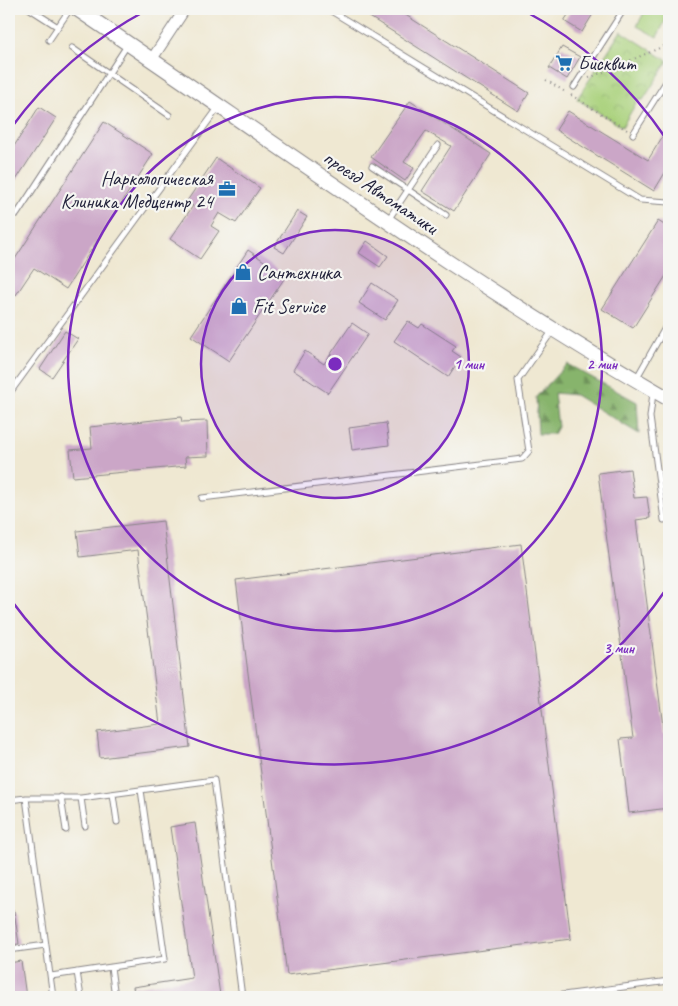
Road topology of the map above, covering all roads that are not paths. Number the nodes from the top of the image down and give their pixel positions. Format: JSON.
{"nodes":[{"id":1,"x":30,"y":9,"type":"edge"},
{"id":2,"x":70,"y":9,"type":"edge"},
{"id":3,"x":77,"y":9,"type":"edge"},
{"id":4,"x":185,"y":9,"type":"edge"},
{"id":5,"x":328,"y":9,"type":"edge"},
{"id":6,"x":624,"y":9,"type":"edge"},
{"id":7,"x":58,"y":27,"type":"junction"},
{"id":8,"x":49,"y":40,"type":"dead end"},
{"id":9,"x":128,"y":43,"type":"junction"},
{"id":10,"x":72,"y":48,"type":"dead end"},
{"id":11,"x":152,"y":59,"type":"junction"},
{"id":12,"x":109,"y":73,"type":"junction"},
{"id":13,"x":669,"y":77,"type":"edge"},
{"id":14,"x":574,"y":88,"type":"road end"},
{"id":15,"x":220,"y":106,"type":"junction"},
{"id":16,"x":169,"y":115,"type":"dead end"},
{"id":17,"x":634,"y":134,"type":"road end"},
{"id":18,"x":438,"y":145,"type":"dead end"},
{"id":19,"x":372,"y":166,"type":"dead end"},
{"id":20,"x":408,"y":190,"type":"junction"},
{"id":21,"x":669,"y":202,"type":"edge"},
{"id":22,"x":17,"y":214,"type":"dead end"},
{"id":23,"x":446,"y":215,"type":"dead end"},
{"id":24,"x":387,"y":221,"type":"junction"},
{"id":25,"x":669,"y":320,"type":"edge"},
{"id":26,"x":553,"y":330,"type":"junction"},
{"id":27,"x":636,"y":379,"type":"junction"},
{"id":28,"x":654,"y":390,"type":"junction"},
{"id":29,"x":9,"y":394,"type":"edge"},
{"id":30,"x":669,"y":399,"type":"edge"},
{"id":31,"x":202,"y":498,"type":"dead end"},
{"id":32,"x":664,"y":520,"type":"dead end"},
{"id":33,"x":141,"y":790,"type":"junction"},
{"id":34,"x":113,"y":794,"type":"junction"},
{"id":35,"x":61,"y":797,"type":"junction"},
{"id":36,"x":26,"y":798,"type":"junction"},
{"id":37,"x":81,"y":798,"type":"junction"},
{"id":38,"x":9,"y":800,"type":"edge"},
{"id":39,"x":117,"y":822,"type":"dead end"},
{"id":40,"x":86,"y":826,"type":"dead end"},
{"id":41,"x":66,"y":830,"type":"dead end"},
{"id":42,"x":46,"y":945,"type":"junction"},
{"id":43,"x":9,"y":950,"type":"edge"},
{"id":44,"x":110,"y":967,"type":"junction"},
{"id":45,"x":77,"y":972,"type":"junction"},
{"id":46,"x":50,"y":976,"type":"junction"},
{"id":47,"x":669,"y":982,"type":"edge"},
{"id":48,"x":53,"y":997,"type":"edge"},
{"id":49,"x":81,"y":997,"type":"edge"},
{"id":50,"x":115,"y":997,"type":"edge"},
{"id":51,"x":242,"y":997,"type":"edge"},
{"id":52,"x":548,"y":997,"type":"edge"}],
"edges":[{"from":1,"to":7,"type":"lane"},
{"from":2,"to":7,"type":"lane"},
{"from":3,"to":9,"type":"main road","name":"проезд Автоматики"},
{"from":4,"to":11,"type":"street"},
{"from":5,"to":21,"type":"lane"},
{"from":6,"to":14,"type":"lane"},
{"from":7,"to":8,"type":"lane"},
{"from":9,"to":11,"type":"main road","name":"проезд Автоматики"},
{"from":9,"to":12,"type":"lane"},
{"from":10,"to":12,"type":"lane"},
{"from":11,"to":15,"type":"main road","name":"проезд Автоматики"},
{"from":12,"to":16,"type":"lane"},
{"from":12,"to":22,"type":"lane"},
{"from":13,"to":17,"type":"lane"},
{"from":15,"to":24,"type":"main road","name":"проезд Автоматики"},
{"from":15,"to":29,"type":"lane"},
{"from":18,"to":20,"type":"lane"},
{"from":19,"to":20,"type":"lane"},
{"from":20,"to":23,"type":"lane"},
{"from":20,"to":24,"type":"lane"},
{"from":24,"to":26,"type":"main road","name":"проезд Автоматики"},
{"from":25,"to":27,"type":"lane"},
{"from":26,"to":27,"type":"main road","name":"проезд Автоматики"},
{"from":26,"to":31,"type":"lane"},
{"from":27,"to":28,"type":"main road","name":"проезд Автоматики"},
{"from":28,"to":30,"type":"main road","name":"проезд Автоматики"},
{"from":28,"to":32,"type":"lane"},
{"from":33,"to":34,"type":"lane"},
{"from":33,"to":44,"type":"lane"},
{"from":33,"to":51,"type":"lane"},
{"from":34,"to":37,"type":"lane"},
{"from":34,"to":39,"type":"lane"},
{"from":35,"to":36,"type":"lane"},
{"from":35,"to":37,"type":"lane"},
{"from":35,"to":41,"type":"lane"},
{"from":36,"to":38,"type":"lane"},
{"from":36,"to":42,"type":"lane"},
{"from":37,"to":40,"type":"lane"},
{"from":42,"to":43,"type":"lane"},
{"from":42,"to":46,"type":"lane"},
{"from":44,"to":45,"type":"lane"},
{"from":44,"to":50,"type":"lane"},
{"from":45,"to":46,"type":"lane"},
{"from":45,"to":49,"type":"lane"},
{"from":46,"to":48,"type":"lane"},
{"from":47,"to":52,"type":"lane"}]}
